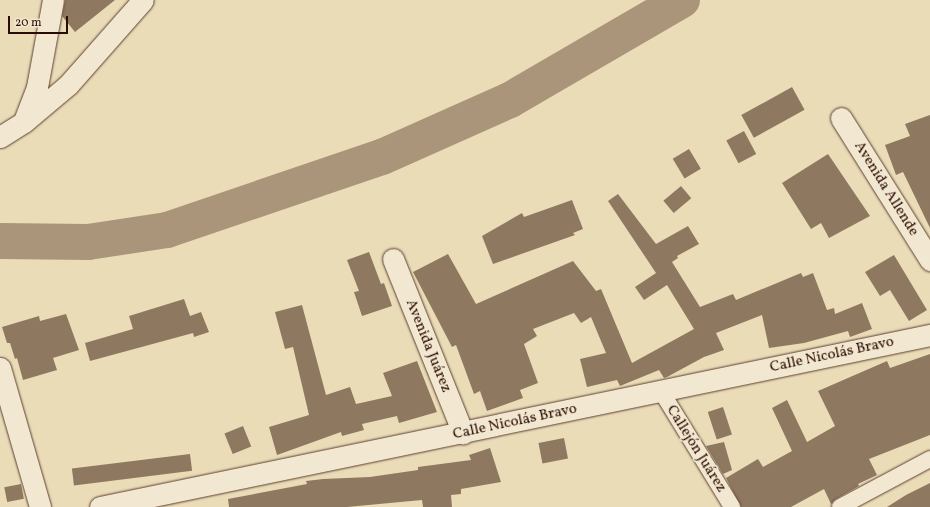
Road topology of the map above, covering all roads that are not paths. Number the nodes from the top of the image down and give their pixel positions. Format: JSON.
{"nodes":[{"id":1,"x":53,"y":0,"type":"edge"},
{"id":2,"x":143,"y":0,"type":"edge"},
{"id":3,"x":841,"y":118,"type":"dead end"},
{"id":4,"x":24,"y":122,"type":"junction"},
{"id":5,"x":0,"y":137,"type":"edge"},
{"id":6,"x":393,"y":259,"type":"dead end"},
{"id":7,"x":930,"y":260,"type":"edge"},
{"id":8,"x":930,"y":335,"type":"edge"},
{"id":9,"x":0,"y":368,"type":"edge"},
{"id":10,"x":660,"y":391,"type":"junction"},
{"id":11,"x":463,"y":433,"type":"junction"},
{"id":12,"x":930,"y":459,"type":"edge"},
{"id":13,"x":134,"y":504,"type":"edge"},
{"id":14,"x":40,"y":507,"type":"edge"},
{"id":15,"x":100,"y":507,"type":"edge"},
{"id":16,"x":732,"y":507,"type":"edge"},
{"id":17,"x":840,"y":507,"type":"edge"}],
"edges":[{"from":1,"to":4,"type":"street"},
{"from":2,"to":4,"type":"street"},
{"from":3,"to":7,"type":"street","name":"Avenida Allende"},
{"from":4,"to":5,"type":"street"},
{"from":6,"to":11,"type":"street","name":"Avenida Juárez"},
{"from":8,"to":10,"type":"street","name":"Calle Nicolás Bravo"},
{"from":9,"to":14,"type":"street"},
{"from":10,"to":11,"type":"street","name":"Calle Nicolás Bravo"},
{"from":10,"to":16,"type":"street","name":"Callejón Juárez"},
{"from":11,"to":13,"type":"street","name":"Calle Nicolás Bravo"},
{"from":12,"to":17,"type":"street"},
{"from":13,"to":15,"type":"street","name":"Calle Nicolás Bravo"}]}
